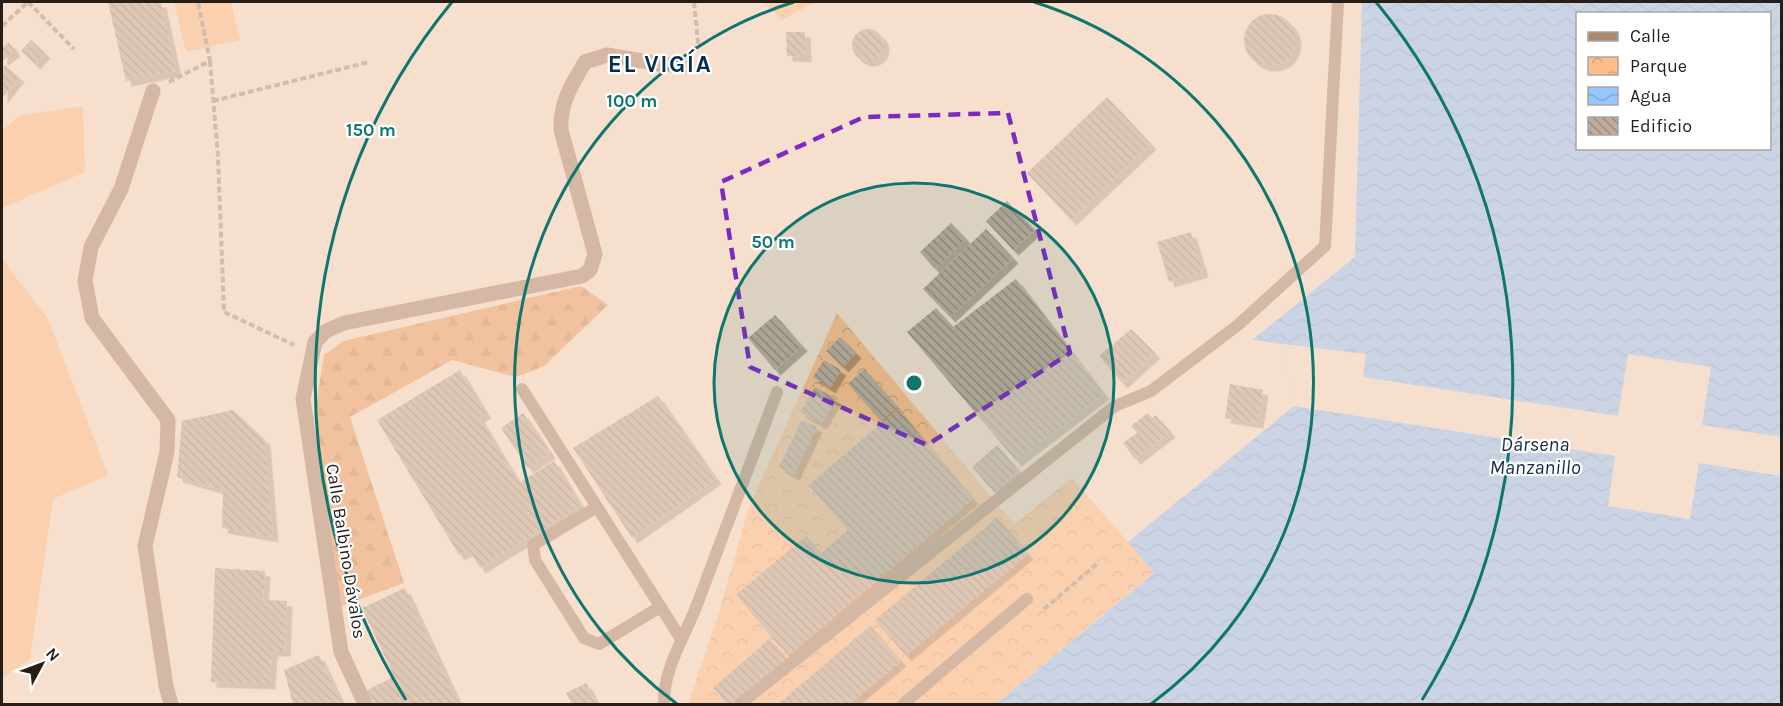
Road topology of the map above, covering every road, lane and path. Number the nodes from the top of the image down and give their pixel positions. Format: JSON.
{"nodes":[{"id":1,"x":28,"y":2,"type":"edge"},
{"id":2,"x":198,"y":2,"type":"edge"},
{"id":3,"x":694,"y":2,"type":"edge"},
{"id":4,"x":1338,"y":2,"type":"edge"},
{"id":5,"x":2,"y":26,"type":"edge"},
{"id":6,"x":74,"y":49,"type":"dead end"},
{"id":7,"x":210,"y":61,"type":"junction"},
{"id":8,"x":369,"y":62,"type":"dead end"},
{"id":9,"x":686,"y":66,"type":"joint"},
{"id":10,"x":153,"y":91,"type":"joint"},
{"id":11,"x":213,"y":101,"type":"junction"},
{"id":12,"x":312,"y":353,"type":"junction"},
{"id":13,"x":522,"y":389,"type":"dead end"},
{"id":14,"x":777,"y":392,"type":"dead end"},
{"id":15,"x":597,"y":507,"type":"junction"},
{"id":16,"x":1027,"y":599,"type":"dead end"},
{"id":17,"x":660,"y":607,"type":"junction"},
{"id":18,"x":681,"y":639,"type":"junction"},
{"id":19,"x":171,"y":705,"type":"edge"},
{"id":20,"x":365,"y":705,"type":"edge"},
{"id":21,"x":664,"y":705,"type":"edge"},
{"id":22,"x":740,"y":705,"type":"edge"},
{"id":23,"x":903,"y":705,"type":"edge"}],
"edges":[{"from":1,"to":5,"type":"path"},
{"from":1,"to":6,"type":"path"},
{"from":2,"to":7,"type":"path"},
{"from":3,"to":9,"type":"path"},
{"from":4,"to":22,"type":"lane"},
{"from":7,"to":10,"type":"path"},
{"from":7,"to":11,"type":"path"},
{"from":8,"to":11,"type":"path"},
{"from":9,"to":12,"type":"street"},
{"from":10,"to":19,"type":"street"},
{"from":11,"to":12,"type":"path"},
{"from":12,"to":20,"type":"street","name":"Calle Balbino Dávalos"},
{"from":13,"to":15,"type":"lane"},
{"from":14,"to":18,"type":"lane"},
{"from":15,"to":17,"type":"lane"},
{"from":15,"to":17,"type":"lane"},
{"from":16,"to":23,"type":"lane"},
{"from":17,"to":18,"type":"lane"},
{"from":18,"to":21,"type":"lane"}]}
